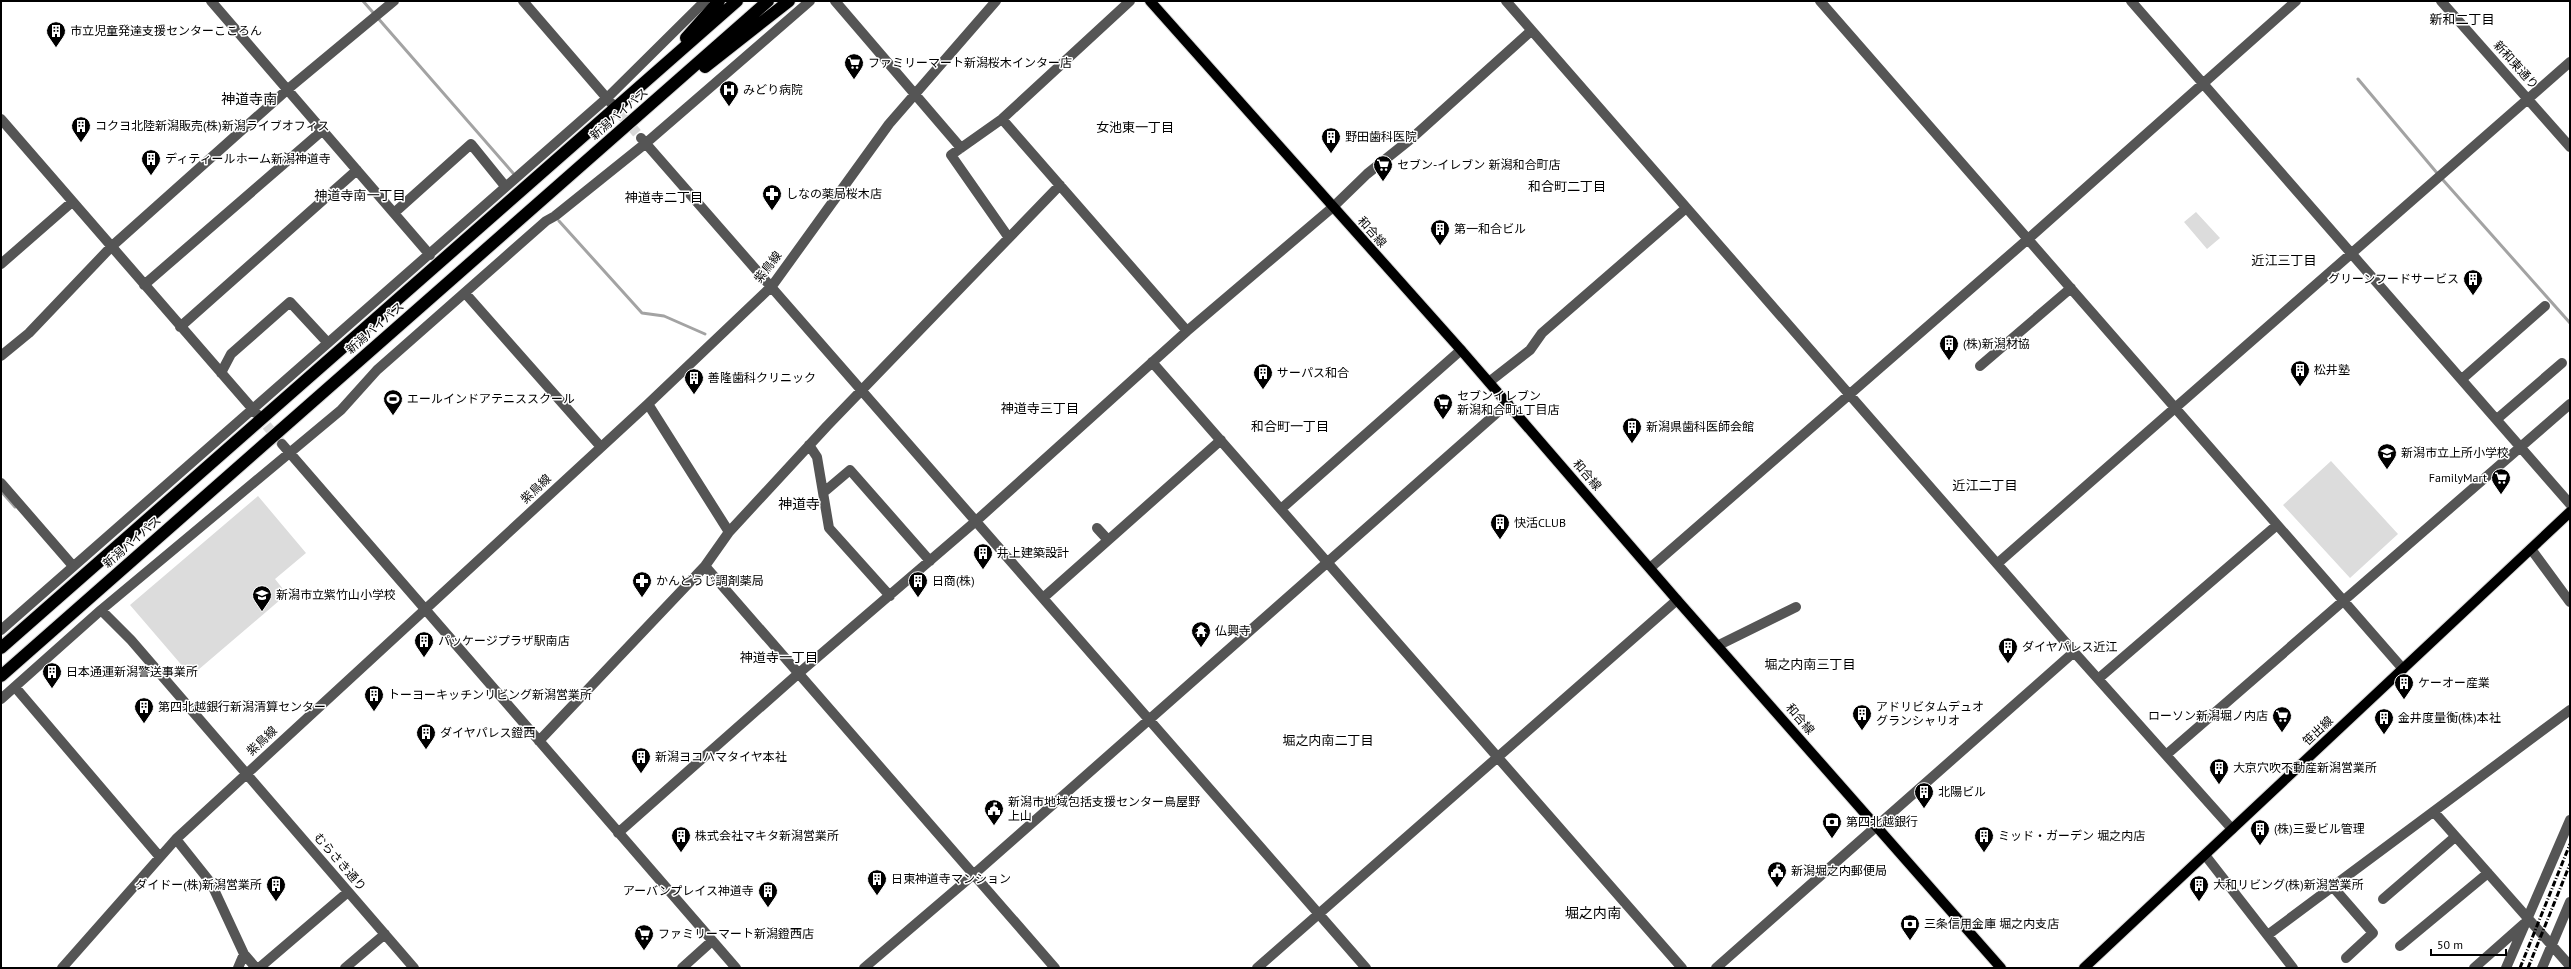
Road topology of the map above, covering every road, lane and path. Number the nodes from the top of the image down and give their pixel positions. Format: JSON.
{"nodes":[{"id":1,"x":211,"y":1,"type":"edge"},
{"id":2,"x":394,"y":1,"type":"edge"},
{"id":3,"x":523,"y":1,"type":"edge"},
{"id":4,"x":706,"y":1,"type":"edge"},
{"id":5,"x":719,"y":1,"type":"edge"},
{"id":6,"x":737,"y":1,"type":"edge"},
{"id":7,"x":768,"y":1,"type":"edge"},
{"id":8,"x":789,"y":1,"type":"edge"},
{"id":9,"x":810,"y":1,"type":"edge"},
{"id":10,"x":835,"y":1,"type":"edge"},
{"id":11,"x":996,"y":1,"type":"edge"},
{"id":12,"x":1130,"y":1,"type":"edge"},
{"id":13,"x":1150,"y":1,"type":"edge"},
{"id":14,"x":1506,"y":1,"type":"edge"},
{"id":15,"x":1820,"y":1,"type":"edge"},
{"id":16,"x":2131,"y":1,"type":"edge"},
{"id":17,"x":2296,"y":1,"type":"edge"},
{"id":18,"x":2441,"y":1,"type":"edge"},
{"id":19,"x":1531,"y":31,"type":"junction"},
{"id":20,"x":2570,"y":62,"type":"edge"},
{"id":21,"x":646,"y":81,"type":"junction"},
{"id":22,"x":2203,"y":83,"type":"junction"},
{"id":23,"x":288,"y":89,"type":"junction"},
{"id":24,"x":914,"y":92,"type":"junction"},
{"id":25,"x":2528,"y":99,"type":"junction"},
{"id":26,"x":609,"y":101,"type":"junction"},
{"id":27,"x":1,"y":119,"type":"edge"},
{"id":28,"x":1002,"y":119,"type":"junction"},
{"id":29,"x":323,"y":130,"type":"junction"},
{"id":30,"x":644,"y":140,"type":"junction"},
{"id":31,"x":2570,"y":147,"type":"edge"},
{"id":32,"x":961,"y":148,"type":"junction"},
{"id":33,"x":584,"y":163,"type":"junction"},
{"id":34,"x":357,"y":170,"type":"junction"},
{"id":35,"x":1060,"y":185,"type":"junction"},
{"id":36,"x":505,"y":186,"type":"junction"},
{"id":37,"x":72,"y":202,"type":"junction"},
{"id":38,"x":1332,"y":207,"type":"junction"},
{"id":39,"x":1685,"y":209,"type":"junction"},
{"id":40,"x":394,"y":213,"type":"junction"},
{"id":41,"x":1009,"y":238,"type":"junction"},
{"id":42,"x":2028,"y":239,"type":"junction"},
{"id":43,"x":110,"y":247,"type":"junction"},
{"id":44,"x":2354,"y":254,"type":"junction"},
{"id":45,"x":430,"y":255,"type":"junction"},
{"id":46,"x":1,"y":264,"type":"edge"},
{"id":47,"x":144,"y":285,"type":"junction"},
{"id":48,"x":772,"y":286,"type":"junction"},
{"id":49,"x":2071,"y":288,"type":"junction"},
{"id":50,"x":465,"y":293,"type":"junction"},
{"id":51,"x":2545,"y":306,"type":"dead end"},
{"id":52,"x":180,"y":326,"type":"junction"},
{"id":53,"x":1188,"y":331,"type":"junction"},
{"id":54,"x":327,"y":342,"type":"junction"},
{"id":55,"x":1461,"y":350,"type":"junction"},
{"id":56,"x":1,"y":356,"type":"edge"},
{"id":57,"x":1152,"y":362,"type":"junction"},
{"id":58,"x":2562,"y":362,"type":"dead end"},
{"id":59,"x":1980,"y":366,"type":"dead end"},
{"id":60,"x":221,"y":374,"type":"junction"},
{"id":61,"x":2462,"y":379,"type":"junction"},
{"id":62,"x":1489,"y":382,"type":"junction"},
{"id":63,"x":862,"y":389,"type":"junction"},
{"id":64,"x":1850,"y":394,"type":"junction"},
{"id":65,"x":1508,"y":403,"type":"junction"},
{"id":66,"x":648,"y":404,"type":"junction"},
{"id":67,"x":2570,"y":404,"type":"edge"},
{"id":68,"x":2176,"y":408,"type":"junction"},
{"id":69,"x":255,"y":412,"type":"junction"},
{"id":70,"x":2497,"y":419,"type":"junction"},
{"id":71,"x":1220,"y":440,"type":"junction"},
{"id":72,"x":282,"y":444,"type":"tunnel mouth"},
{"id":73,"x":809,"y":445,"type":"junction"},
{"id":74,"x":601,"y":447,"type":"junction"},
{"id":75,"x":2522,"y":448,"type":"junction"},
{"id":76,"x":291,"y":453,"type":"junction"},
{"id":77,"x":1,"y":483,"type":"edge"},
{"id":78,"x":824,"y":492,"type":"junction"},
{"id":79,"x":2570,"y":504,"type":"edge"},
{"id":80,"x":1281,"y":509,"type":"junction"},
{"id":81,"x":2570,"y":512,"type":"edge"},
{"id":82,"x":976,"y":521,"type":"junction"},
{"id":83,"x":2277,"y":525,"type":"junction"},
{"id":84,"x":1097,"y":528,"type":"dead end"},
{"id":85,"x":729,"y":532,"type":"junction"},
{"id":86,"x":1108,"y":540,"type":"junction"},
{"id":87,"x":2531,"y":548,"type":"junction"},
{"id":88,"x":930,"y":561,"type":"junction"},
{"id":89,"x":1330,"y":562,"type":"junction"},
{"id":90,"x":1998,"y":563,"type":"junction"},
{"id":91,"x":73,"y":566,"type":"junction"},
{"id":92,"x":705,"y":566,"type":"junction"},
{"id":93,"x":1650,"y":568,"type":"junction"},
{"id":94,"x":890,"y":596,"type":"junction"},
{"id":95,"x":1043,"y":598,"type":"junction"},
{"id":96,"x":1677,"y":600,"type":"junction"},
{"id":97,"x":2345,"y":602,"type":"junction"},
{"id":98,"x":2570,"y":602,"type":"edge"},
{"id":99,"x":1796,"y":607,"type":"dead end"},
{"id":100,"x":101,"y":610,"type":"junction"},
{"id":101,"x":424,"y":610,"type":"junction"},
{"id":102,"x":1,"y":630,"type":"edge"},
{"id":103,"x":1719,"y":645,"type":"junction"},
{"id":104,"x":1,"y":648,"type":"edge"},
{"id":105,"x":2074,"y":652,"type":"junction"},
{"id":106,"x":2403,"y":669,"type":"junction"},
{"id":107,"x":799,"y":673,"type":"junction"},
{"id":108,"x":1,"y":676,"type":"edge"},
{"id":109,"x":2098,"y":679,"type":"junction"},
{"id":110,"x":15,"y":687,"type":"junction"},
{"id":111,"x":1,"y":699,"type":"edge"},
{"id":112,"x":2570,"y":710,"type":"edge"},
{"id":113,"x":1149,"y":720,"type":"junction"},
{"id":114,"x":539,"y":741,"type":"junction"},
{"id":115,"x":2166,"y":755,"type":"junction"},
{"id":116,"x":1497,"y":759,"type":"junction"},
{"id":117,"x":246,"y":774,"type":"junction"},
{"id":118,"x":2434,"y":812,"type":"junction"},
{"id":119,"x":2570,"y":820,"type":"edge"},
{"id":120,"x":1876,"y":828,"type":"junction"},
{"id":121,"x":2232,"y":829,"type":"junction"},
{"id":122,"x":618,"y":833,"type":"junction"},
{"id":123,"x":2456,"y":837,"type":"junction"},
{"id":124,"x":176,"y":839,"type":"junction"},
{"id":125,"x":2205,"y":855,"type":"junction"},
{"id":126,"x":159,"y":856,"type":"junction"},
{"id":127,"x":2488,"y":873,"type":"junction"},
{"id":128,"x":973,"y":875,"type":"junction"},
{"id":129,"x":2333,"y":887,"type":"junction"},
{"id":130,"x":348,"y":892,"type":"junction"},
{"id":131,"x":2383,"y":899,"type":"dead end"},
{"id":132,"x":2570,"y":902,"type":"edge"},
{"id":133,"x":1318,"y":914,"type":"junction"},
{"id":134,"x":2529,"y":920,"type":"junction"},
{"id":135,"x":385,"y":934,"type":"junction"},
{"id":136,"x":2269,"y":934,"type":"junction"},
{"id":137,"x":712,"y":941,"type":"junction"},
{"id":138,"x":2552,"y":945,"type":"junction"},
{"id":139,"x":2400,"y":946,"type":"dead end"},
{"id":140,"x":244,"y":954,"type":"junction"},
{"id":141,"x":2346,"y":958,"type":"dead end"},
{"id":142,"x":2570,"y":966,"type":"edge"},
{"id":143,"x":411,"y":967,"type":"edge"},
{"id":144,"x":62,"y":968,"type":"edge"},
{"id":145,"x":238,"y":968,"type":"edge"},
{"id":146,"x":256,"y":968,"type":"edge"},
{"id":147,"x":259,"y":968,"type":"edge"},
{"id":148,"x":344,"y":968,"type":"edge"},
{"id":149,"x":682,"y":968,"type":"edge"},
{"id":150,"x":736,"y":968,"type":"edge"},
{"id":151,"x":864,"y":968,"type":"edge"},
{"id":152,"x":1055,"y":968,"type":"edge"},
{"id":153,"x":1257,"y":968,"type":"edge"},
{"id":154,"x":1366,"y":968,"type":"edge"},
{"id":155,"x":1682,"y":968,"type":"edge"},
{"id":156,"x":1716,"y":968,"type":"edge"},
{"id":157,"x":2001,"y":968,"type":"edge"},
{"id":158,"x":2084,"y":968,"type":"edge"},
{"id":159,"x":2292,"y":968,"type":"edge"},
{"id":160,"x":2474,"y":968,"type":"edge"},
{"id":161,"x":2506,"y":968,"type":"edge"},
{"id":162,"x":2542,"y":968,"type":"edge"}],
"edges":[{"from":1,"to":23,"type":"street"},
{"from":2,"to":23,"type":"street"},
{"from":3,"to":26,"type":"street"},
{"from":4,"to":26,"type":"street"},
{"from":5,"to":21,"type":"highway"},
{"from":6,"to":21,"type":"highway","name":"新潟バイパス"},
{"from":7,"to":33,"type":"highway","name":"新潟バイパス"},
{"from":8,"to":33,"type":"highway"},
{"from":9,"to":30,"type":"street"},
{"from":10,"to":24,"type":"street"},
{"from":11,"to":24,"type":"street","name":"紫鳥線"},
{"from":12,"to":28,"type":"street"},
{"from":13,"to":38,"type":"main road","name":"和合線"},
{"from":14,"to":19,"type":"street"},
{"from":15,"to":42,"type":"street"},
{"from":16,"to":22,"type":"street"},
{"from":17,"to":22,"type":"street"},
{"from":18,"to":25,"type":"street","name":"新和東通り"},
{"from":19,"to":38,"type":"street"},
{"from":19,"to":39,"type":"street"},
{"from":20,"to":25,"type":"street"},
{"from":21,"to":104,"type":"highway","name":"新潟バイパス"},
{"from":22,"to":42,"type":"street"},
{"from":22,"to":44,"type":"street"},
{"from":23,"to":29,"type":"street"},
{"from":23,"to":43,"type":"street"},
{"from":24,"to":32,"type":"street"},
{"from":24,"to":48,"type":"street","name":"紫鳥線"},
{"from":25,"to":31,"type":"street","name":"新和東通り"},
{"from":25,"to":44,"type":"street"},
{"from":26,"to":36,"type":"street"},
{"from":27,"to":37,"type":"street"},
{"from":28,"to":32,"type":"street"},
{"from":28,"to":35,"type":"street"},
{"from":29,"to":34,"type":"street"},
{"from":29,"to":47,"type":"street"},
{"from":30,"to":48,"type":"street"},
{"from":30,"to":50,"type":"street"},
{"from":32,"to":41,"type":"street"},
{"from":33,"to":108,"type":"highway","name":"新潟バイパス"},
{"from":34,"to":40,"type":"street"},
{"from":34,"to":52,"type":"street"},
{"from":35,"to":41,"type":"street"},
{"from":35,"to":53,"type":"street"},
{"from":36,"to":40,"type":"street"},
{"from":36,"to":45,"type":"street"},
{"from":37,"to":43,"type":"street"},
{"from":37,"to":46,"type":"street"},
{"from":38,"to":53,"type":"street"},
{"from":38,"to":55,"type":"main road","name":"和合線"},
{"from":39,"to":62,"type":"street"},
{"from":39,"to":64,"type":"street"},
{"from":40,"to":45,"type":"street"},
{"from":41,"to":63,"type":"street"},
{"from":42,"to":49,"type":"street"},
{"from":42,"to":64,"type":"street"},
{"from":43,"to":47,"type":"street"},
{"from":43,"to":56,"type":"street"},
{"from":44,"to":61,"type":"street"},
{"from":44,"to":68,"type":"street"},
{"from":45,"to":54,"type":"street"},
{"from":47,"to":52,"type":"street"},
{"from":48,"to":63,"type":"street"},
{"from":48,"to":66,"type":"street","name":"紫鳥線"},
{"from":49,"to":59,"type":"street"},
{"from":49,"to":68,"type":"street"},
{"from":50,"to":74,"type":"street"},
{"from":50,"to":76,"type":"street"},
{"from":51,"to":61,"type":"street"},
{"from":52,"to":60,"type":"street"},
{"from":53,"to":57,"type":"street"},
{"from":54,"to":60,"type":"street"},
{"from":54,"to":69,"type":"street"},
{"from":55,"to":62,"type":"main road","name":"和合線"},
{"from":55,"to":80,"type":"street"},
{"from":57,"to":71,"type":"street"},
{"from":57,"to":82,"type":"street"},
{"from":58,"to":70,"type":"street"},
{"from":60,"to":69,"type":"street"},
{"from":61,"to":70,"type":"street"},
{"from":62,"to":65,"type":"main road","name":"和合線"},
{"from":63,"to":73,"type":"street"},
{"from":63,"to":82,"type":"street"},
{"from":64,"to":90,"type":"street"},
{"from":64,"to":93,"type":"street"},
{"from":65,"to":89,"type":"street"},
{"from":65,"to":93,"type":"main road","name":"和合線"},
{"from":66,"to":74,"type":"street","name":"紫鳥線"},
{"from":66,"to":85,"type":"street"},
{"from":67,"to":75,"type":"street"},
{"from":68,"to":83,"type":"street"},
{"from":68,"to":90,"type":"street"},
{"from":69,"to":91,"type":"street"},
{"from":70,"to":75,"type":"street"},
{"from":71,"to":80,"type":"street"},
{"from":71,"to":86,"type":"street"},
{"from":72,"to":76,"type":"street"},
{"from":73,"to":78,"type":"street"},
{"from":73,"to":85,"type":"street"},
{"from":74,"to":101,"type":"street","name":"紫鳥線"},
{"from":75,"to":79,"type":"street"},
{"from":75,"to":97,"type":"street"},
{"from":76,"to":100,"type":"street"},
{"from":76,"to":101,"type":"street"},
{"from":77,"to":91,"type":"street"},
{"from":78,"to":88,"type":"street"},
{"from":78,"to":94,"type":"street"},
{"from":80,"to":89,"type":"street"},
{"from":81,"to":87,"type":"main road","name":"笹出線"},
{"from":82,"to":88,"type":"street"},
{"from":82,"to":95,"type":"street"},
{"from":83,"to":97,"type":"street"},
{"from":83,"to":109,"type":"street"},
{"from":84,"to":86,"type":"street"},
{"from":85,"to":92,"type":"street"},
{"from":86,"to":95,"type":"street"},
{"from":87,"to":98,"type":"street"},
{"from":87,"to":106,"type":"main road","name":"笹出線"},
{"from":88,"to":94,"type":"street"},
{"from":89,"to":113,"type":"street"},
{"from":89,"to":116,"type":"street"},
{"from":90,"to":105,"type":"street"},
{"from":91,"to":102,"type":"street"},
{"from":92,"to":107,"type":"street"},
{"from":92,"to":114,"type":"street"},
{"from":93,"to":96,"type":"main road","name":"和合線"},
{"from":94,"to":107,"type":"street"},
{"from":95,"to":113,"type":"street"},
{"from":96,"to":103,"type":"main road","name":"和合線"},
{"from":96,"to":116,"type":"street"},
{"from":97,"to":106,"type":"street"},
{"from":97,"to":115,"type":"street"},
{"from":99,"to":103,"type":"street"},
{"from":100,"to":110,"type":"street"},
{"from":100,"to":117,"type":"street","name":"むらさき通り"},
{"from":101,"to":114,"type":"street"},
{"from":101,"to":117,"type":"street","name":"紫鳥線"},
{"from":103,"to":120,"type":"main road","name":"和合線"},
{"from":105,"to":109,"type":"street"},
{"from":105,"to":120,"type":"street"},
{"from":106,"to":121,"type":"main road","name":"笹出線"},
{"from":107,"to":122,"type":"street"},
{"from":107,"to":128,"type":"street"},
{"from":109,"to":115,"type":"street"},
{"from":110,"to":111,"type":"street"},
{"from":110,"to":126,"type":"street"},
{"from":112,"to":118,"type":"street"},
{"from":113,"to":128,"type":"street"},
{"from":113,"to":133,"type":"street"},
{"from":114,"to":122,"type":"street"},
{"from":115,"to":121,"type":"street"},
{"from":116,"to":133,"type":"street"},
{"from":116,"to":155,"type":"street"},
{"from":117,"to":124,"type":"street","name":"紫鳥線"},
{"from":117,"to":130,"type":"street","name":"むらさき通り"},
{"from":118,"to":123,"type":"street"},
{"from":118,"to":129,"type":"street"},
{"from":119,"to":134,"type":"street"},
{"from":120,"to":156,"type":"street"},
{"from":120,"to":157,"type":"main road","name":"和合線"},
{"from":121,"to":125,"type":"main road","name":"笹出線"},
{"from":122,"to":137,"type":"street"},
{"from":123,"to":127,"type":"street"},
{"from":123,"to":131,"type":"street"},
{"from":124,"to":126,"type":"street","name":"紫鳥線"},
{"from":124,"to":140,"type":"street"},
{"from":125,"to":136,"type":"street"},
{"from":125,"to":158,"type":"main road","name":"笹出線"},
{"from":126,"to":144,"type":"street","name":"紫鳥線"},
{"from":127,"to":134,"type":"street"},
{"from":127,"to":139,"type":"street"},
{"from":128,"to":151,"type":"street"},
{"from":128,"to":152,"type":"street"},
{"from":129,"to":136,"type":"street"},
{"from":129,"to":141,"type":"street"},
{"from":130,"to":135,"type":"street","name":"むらさき通り"},
{"from":130,"to":147,"type":"street"},
{"from":132,"to":138,"type":"street"},
{"from":133,"to":153,"type":"street"},
{"from":133,"to":154,"type":"street"},
{"from":134,"to":138,"type":"street"},
{"from":134,"to":160,"type":"street"},
{"from":134,"to":161,"type":"street"},
{"from":135,"to":143,"type":"street","name":"むらさき通り"},
{"from":135,"to":148,"type":"street"},
{"from":136,"to":159,"type":"street"},
{"from":137,"to":149,"type":"street"},
{"from":137,"to":150,"type":"street"},
{"from":138,"to":142,"type":"street"},
{"from":138,"to":162,"type":"street"},
{"from":140,"to":145,"type":"street"},
{"from":140,"to":146,"type":"street"}]}
